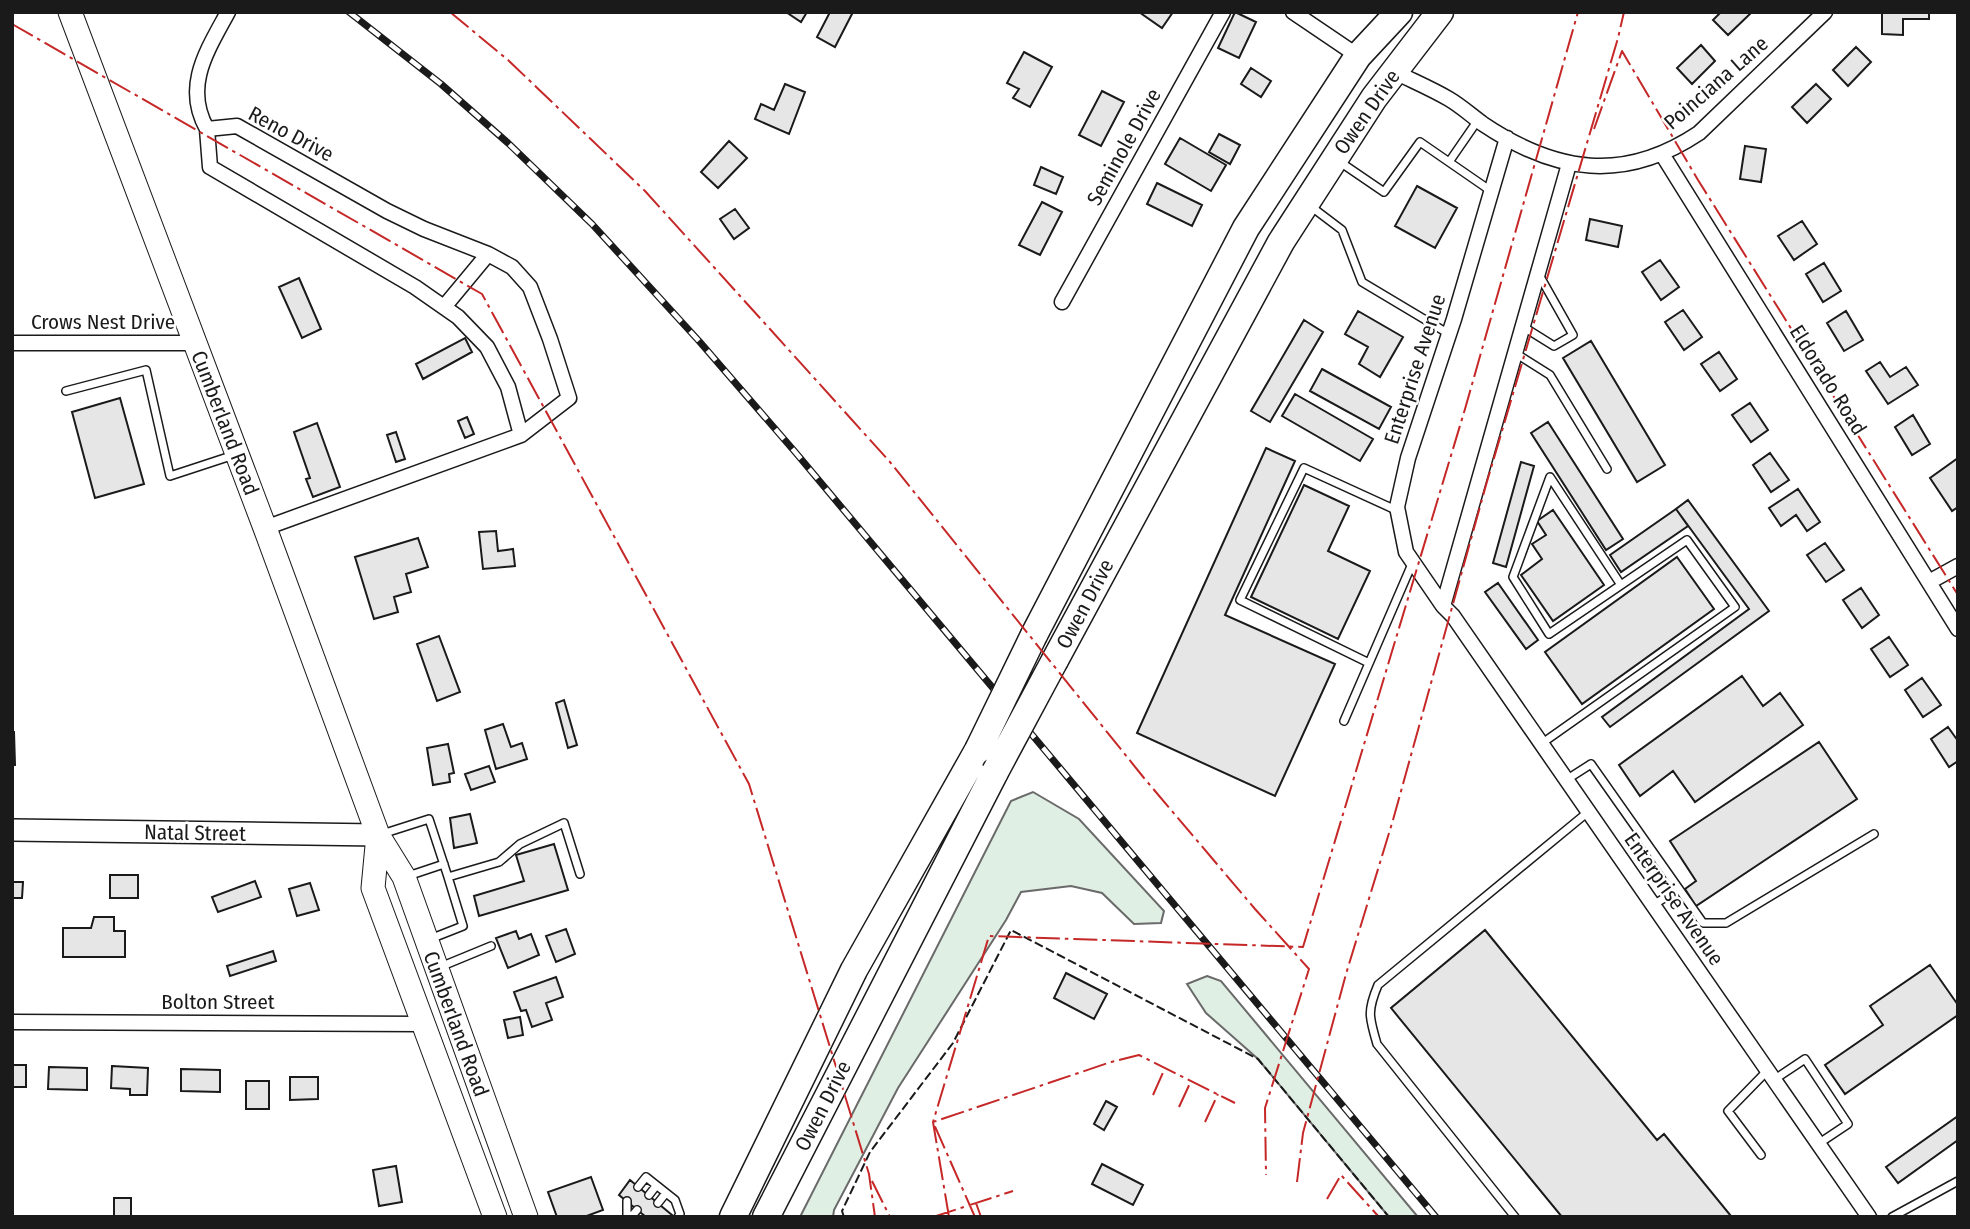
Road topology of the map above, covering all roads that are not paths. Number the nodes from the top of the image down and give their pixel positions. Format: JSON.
{"nodes":[{"id":1,"x":70,"y":12,"type":"edge"},
{"id":2,"x":228,"y":12,"type":"edge"},
{"id":3,"x":1223,"y":12,"type":"edge"},
{"id":4,"x":1420,"y":12,"type":"edge"},
{"id":5,"x":1440,"y":12,"type":"edge"},
{"id":6,"x":1825,"y":12,"type":"edge"},
{"id":7,"x":1299,"y":14,"type":"edge"},
{"id":8,"x":1392,"y":15,"type":"edge"},
{"id":9,"x":1358,"y":56,"type":"junction"},
{"id":10,"x":1395,"y":72,"type":"junction"},
{"id":11,"x":1478,"y":120,"type":"junction"},
{"id":12,"x":207,"y":129,"type":"junction"},
{"id":13,"x":1507,"y":138,"type":"junction"},
{"id":14,"x":1662,"y":154,"type":"junction"},
{"id":15,"x":1335,"y":158,"type":"junction"},
{"id":16,"x":1449,"y":162,"type":"junction"},
{"id":17,"x":1569,"y":164,"type":"junction"},
{"id":18,"x":1492,"y":191,"type":"junction"},
{"id":19,"x":1306,"y":203,"type":"junction"},
{"id":20,"x":1283,"y":238,"type":"junction"},
{"id":21,"x":488,"y":254,"type":"junction"},
{"id":22,"x":1538,"y":272,"type":"junction"},
{"id":23,"x":1062,"y":302,"type":"dead end"},
{"id":24,"x":444,"y":307,"type":"junction"},
{"id":25,"x":1522,"y":326,"type":"junction"},
{"id":26,"x":1449,"y":334,"type":"junction"},
{"id":27,"x":12,"y":343,"type":"edge"},
{"id":28,"x":194,"y":343,"type":"junction"},
{"id":29,"x":1515,"y":353,"type":"junction"},
{"id":30,"x":66,"y":391,"type":"dead end"},
{"id":31,"x":521,"y":435,"type":"junction"},
{"id":32,"x":237,"y":453,"type":"junction"},
{"id":33,"x":1607,"y":469,"type":"dead end"},
{"id":34,"x":1398,"y":511,"type":"junction"},
{"id":35,"x":265,"y":528,"type":"junction"},
{"id":36,"x":1413,"y":562,"type":"junction"},
{"id":37,"x":1958,"y":566,"type":"edge"},
{"id":38,"x":1929,"y":582,"type":"junction"},
{"id":39,"x":1621,"y":585,"type":"junction"},
{"id":40,"x":1443,"y":606,"type":"junction"},
{"id":41,"x":1958,"y":629,"type":"edge"},
{"id":42,"x":1369,"y":663,"type":"junction"},
{"id":43,"x":1344,"y":721,"type":"dead end"},
{"id":44,"x":1541,"y":744,"type":"junction"},
{"id":45,"x":1566,"y":780,"type":"junction"},
{"id":46,"x":1588,"y":812,"type":"junction"},
{"id":47,"x":12,"y":830,"type":"edge"},
{"id":48,"x":1874,"y":834,"type":"dead end"},
{"id":49,"x":378,"y":835,"type":"junction"},
{"id":50,"x":444,"y":864,"type":"junction"},
{"id":51,"x":580,"y":874,"type":"dead end"},
{"id":52,"x":404,"y":877,"type":"junction"},
{"id":53,"x":448,"y":877,"type":"junction"},
{"id":54,"x":1679,"y":889,"type":"junction"},
{"id":55,"x":1653,"y":905,"type":"junction"},
{"id":56,"x":426,"y":941,"type":"junction"},
{"id":57,"x":491,"y":946,"type":"dead end"},
{"id":58,"x":436,"y":969,"type":"junction"},
{"id":59,"x":12,"y":1022,"type":"edge"},
{"id":60,"x":424,"y":1024,"type":"junction"},
{"id":61,"x":1771,"y":1075,"type":"junction"},
{"id":62,"x":1818,"y":1144,"type":"junction"},
{"id":63,"x":1761,"y":1155,"type":"dead end"},
{"id":64,"x":1958,"y":1181,"type":"edge"},
{"id":65,"x":656,"y":1186,"type":"junction"},
{"id":66,"x":638,"y":1187,"type":"dead end"},
{"id":67,"x":666,"y":1193,"type":"junction"},
{"id":68,"x":649,"y":1195,"type":"dead end"},
{"id":69,"x":675,"y":1200,"type":"junction"},
{"id":70,"x":627,"y":1201,"type":"dead end"},
{"id":71,"x":658,"y":1203,"type":"dead end"},
{"id":72,"x":637,"y":1210,"type":"dead end"},
{"id":73,"x":667,"y":1210,"type":"dead end"},
{"id":74,"x":495,"y":1217,"type":"edge"},
{"id":75,"x":526,"y":1217,"type":"edge"},
{"id":76,"x":629,"y":1217,"type":"edge"},
{"id":77,"x":678,"y":1217,"type":"edge"},
{"id":78,"x":733,"y":1217,"type":"edge"},
{"id":79,"x":766,"y":1217,"type":"edge"},
{"id":80,"x":1516,"y":1217,"type":"edge"},
{"id":81,"x":1869,"y":1217,"type":"edge"},
{"id":82,"x":1892,"y":1217,"type":"edge"}],
"edges":[{"from":1,"to":28,"type":"main road","name":"Cumberland Road"},
{"from":2,"to":12,"type":"street"},
{"from":3,"to":23,"type":"street","name":"Seminole Drive"},
{"from":4,"to":10,"type":"highway"},
{"from":5,"to":10,"type":"highway","name":"Owen Drive"},
{"from":6,"to":14,"type":"street","name":"Poinciana Lane"},
{"from":7,"to":9,"type":"street"},
{"from":8,"to":9,"type":"highway","name":"Owen Drive"},
{"from":9,"to":20,"type":"highway"},
{"from":9,"to":78,"type":"highway","name":"Owen Drive","bridge":true},
{"from":10,"to":11,"type":"street","name":"Poinciana Lane"},
{"from":10,"to":15,"type":"highway","name":"Owen Drive"},
{"from":11,"to":13,"type":"street","name":"Poinciana Lane"},
{"from":11,"to":16,"type":"lane"},
{"from":12,"to":21,"type":"street","name":"Reno Drive"},
{"from":12,"to":24,"type":"street"},
{"from":13,"to":17,"type":"street","name":"Poinciana Lane"},
{"from":13,"to":18,"type":"street","name":"Enterprise Avenue"},
{"from":14,"to":17,"type":"street","name":"Poinciana Lane"},
{"from":14,"to":38,"type":"street","name":"Eldorado Road"},
{"from":15,"to":16,"type":"lane"},
{"from":15,"to":19,"type":"highway","name":"Owen Drive"},
{"from":16,"to":18,"type":"lane"},
{"from":17,"to":22,"type":"street"},
{"from":18,"to":26,"type":"street","name":"Enterprise Avenue"},
{"from":19,"to":20,"type":"highway","name":"Owen Drive"},
{"from":19,"to":26,"type":"lane"},
{"from":20,"to":79,"type":"highway","name":"Owen Drive","bridge":true},
{"from":21,"to":24,"type":"street"},
{"from":21,"to":31,"type":"street","name":"Reno Drive"},
{"from":22,"to":25,"type":"street"},
{"from":22,"to":25,"type":"lane"},
{"from":24,"to":31,"type":"street"},
{"from":25,"to":29,"type":"street"},
{"from":26,"to":34,"type":"street","name":"Enterprise Avenue"},
{"from":27,"to":28,"type":"street","name":"Crows Nest Drive"},
{"from":28,"to":32,"type":"main road","name":"Cumberland Road"},
{"from":29,"to":33,"type":"lane"},
{"from":29,"to":40,"type":"street"},
{"from":30,"to":32,"type":"lane"},
{"from":31,"to":35,"type":"street","name":"Reno Drive"},
{"from":32,"to":35,"type":"main road","name":"Cumberland Road"},
{"from":34,"to":36,"type":"street","name":"Enterprise Avenue"},
{"from":34,"to":42,"type":"lane"},
{"from":35,"to":49,"type":"main road","name":"Cumberland Road"},
{"from":36,"to":40,"type":"street","name":"Enterprise Avenue"},
{"from":36,"to":42,"type":"lane"},
{"from":37,"to":38,"type":"street"},
{"from":38,"to":41,"type":"street","name":"Eldorado Road"},
{"from":39,"to":39,"type":"lane"},
{"from":39,"to":44,"type":"lane"},
{"from":40,"to":44,"type":"street","name":"Enterprise Avenue"},
{"from":42,"to":43,"type":"lane"},
{"from":44,"to":45,"type":"street","name":"Enterprise Avenue"},
{"from":45,"to":46,"type":"street","name":"Enterprise Avenue"},
{"from":45,"to":54,"type":"lane"},
{"from":46,"to":55,"type":"street","name":"Enterprise Avenue"},
{"from":46,"to":80,"type":"lane"},
{"from":47,"to":49,"type":"main road","name":"Natal Street"},
{"from":48,"to":54,"type":"lane"},
{"from":49,"to":50,"type":"lane"},
{"from":49,"to":52,"type":"main road","name":"Cumberland Road"},
{"from":49,"to":60,"type":"main road","name":"Cumberland Road"},
{"from":50,"to":52,"type":"lane"},
{"from":50,"to":53,"type":"lane"},
{"from":51,"to":53,"type":"lane"},
{"from":52,"to":56,"type":"main road","name":"Cumberland Road"},
{"from":53,"to":56,"type":"lane"},
{"from":54,"to":55,"type":"lane"},
{"from":55,"to":61,"type":"street","name":"Enterprise Avenue"},
{"from":56,"to":58,"type":"main road","name":"Cumberland Road"},
{"from":57,"to":58,"type":"lane"},
{"from":58,"to":75,"type":"main road","name":"Cumberland Road"},
{"from":59,"to":60,"type":"street","name":"Bolton Street"},
{"from":60,"to":74,"type":"main road","name":"Cumberland Road"},
{"from":61,"to":62,"type":"street","name":"Enterprise Avenue"},
{"from":61,"to":62,"type":"lane"},
{"from":61,"to":63,"type":"lane"},
{"from":62,"to":81,"type":"street","name":"Enterprise Avenue"},
{"from":64,"to":82,"type":"lane"},
{"from":65,"to":66,"type":"lane"},
{"from":65,"to":67,"type":"lane"},
{"from":65,"to":68,"type":"lane"},
{"from":67,"to":69,"type":"lane"},
{"from":67,"to":71,"type":"lane"},
{"from":69,"to":73,"type":"lane"},
{"from":69,"to":77,"type":"lane"},
{"from":70,"to":76,"type":"lane"},
{"from":72,"to":76,"type":"lane"}]}
